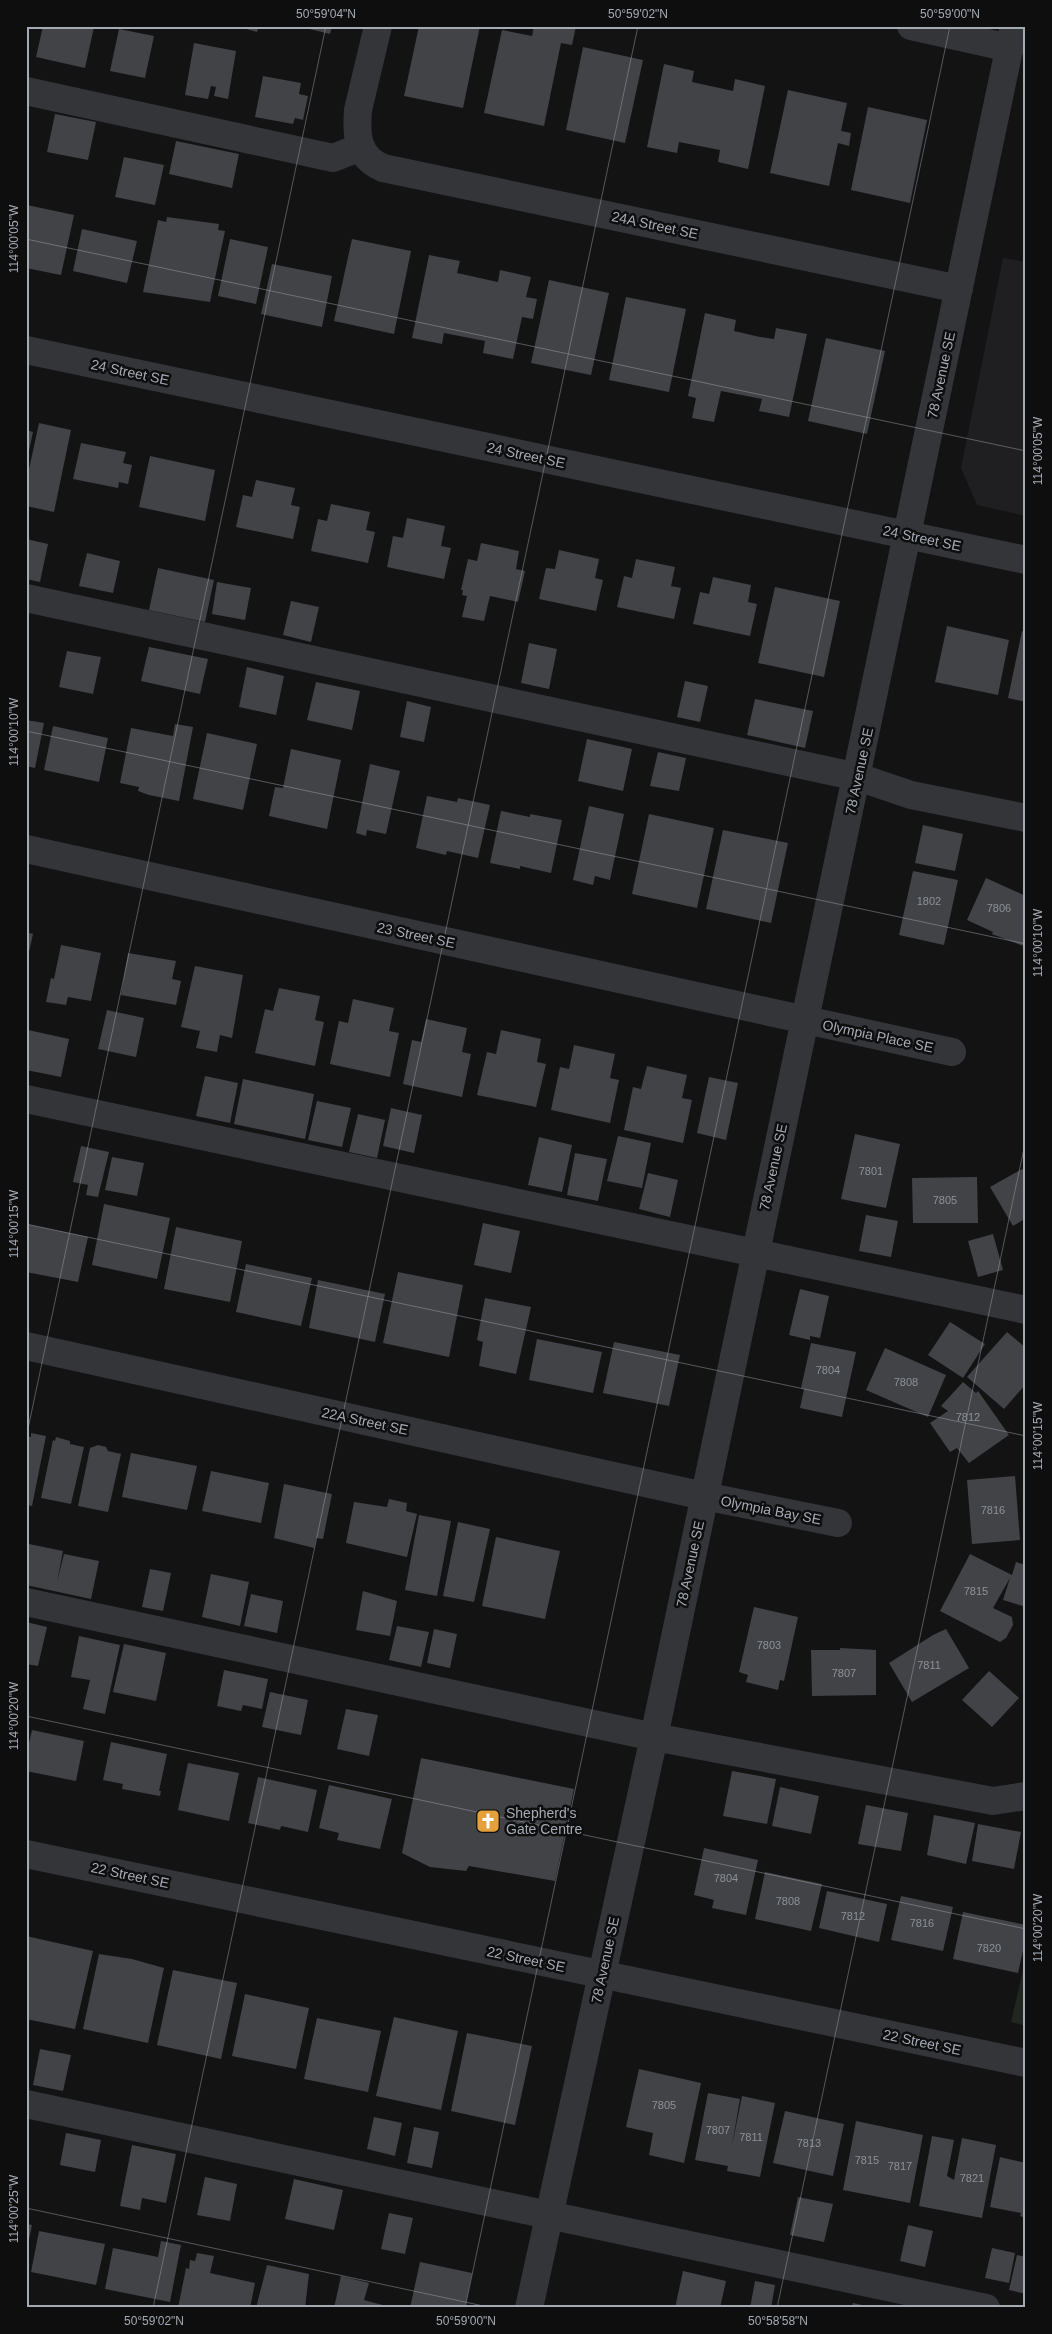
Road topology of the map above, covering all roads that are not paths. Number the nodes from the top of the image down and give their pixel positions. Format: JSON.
{"nodes":[{"id":1,"x":378,"y":26,"type":"edge"},
{"id":2,"x":911,"y":26,"type":"edge"},
{"id":3,"x":1012,"y":37,"type":"edge"},
{"id":4,"x":26,"y":91,"type":"edge"},
{"id":5,"x":361,"y":147,"type":"junction"},
{"id":6,"x":959,"y":289,"type":"junction"},
{"id":7,"x":26,"y":350,"type":"edge"},
{"id":8,"x":909,"y":535,"type":"junction"},
{"id":9,"x":1026,"y":560,"type":"edge"},
{"id":10,"x":26,"y":598,"type":"edge"},
{"id":11,"x":858,"y":777,"type":"junction"},
{"id":12,"x":1026,"y":818,"type":"edge"},
{"id":13,"x":26,"y":849,"type":"edge"},
{"id":14,"x":805,"y":1020,"type":"junction"},
{"id":15,"x":952,"y":1052,"type":"dead end"},
{"id":16,"x":26,"y":1099,"type":"edge"},
{"id":17,"x":754,"y":1253,"type":"junction"},
{"id":18,"x":1026,"y":1310,"type":"edge"},
{"id":19,"x":26,"y":1346,"type":"edge"},
{"id":20,"x":704,"y":1496,"type":"junction"},
{"id":21,"x":838,"y":1523,"type":"dead end"},
{"id":22,"x":26,"y":1602,"type":"edge"},
{"id":23,"x":654,"y":1736,"type":"junction"},
{"id":24,"x":1026,"y":1796,"type":"edge"},
{"id":25,"x":26,"y":1854,"type":"edge"},
{"id":26,"x":602,"y":1975,"type":"junction"},
{"id":27,"x":1026,"y":2064,"type":"edge"},
{"id":28,"x":26,"y":2104,"type":"edge"},
{"id":29,"x":549,"y":2215,"type":"junction"},
{"id":30,"x":529,"y":2308,"type":"edge"},
{"id":31,"x":986,"y":2308,"type":"edge"}],
"edges":[{"from":1,"to":5,"type":"street"},
{"from":2,"to":3,"type":"street"},
{"from":3,"to":6,"type":"street","name":"78 Avenue SE"},
{"from":4,"to":5,"type":"street"},
{"from":5,"to":6,"type":"street","name":"24A Street SE"},
{"from":6,"to":8,"type":"street","name":"78 Avenue SE"},
{"from":7,"to":8,"type":"street","name":"24 Street SE"},
{"from":8,"to":9,"type":"street","name":"24 Street SE"},
{"from":8,"to":11,"type":"street","name":"78 Avenue SE"},
{"from":10,"to":11,"type":"street"},
{"from":11,"to":12,"type":"street"},
{"from":11,"to":14,"type":"street","name":"78 Avenue SE"},
{"from":13,"to":14,"type":"street","name":"23 Street SE"},
{"from":14,"to":15,"type":"street","name":"Olympia Place SE"},
{"from":14,"to":17,"type":"street","name":"78 Avenue SE"},
{"from":16,"to":17,"type":"street"},
{"from":17,"to":18,"type":"street"},
{"from":17,"to":20,"type":"street","name":"78 Avenue SE"},
{"from":19,"to":20,"type":"street","name":"22A Street SE"},
{"from":20,"to":21,"type":"street","name":"Olympia Bay SE"},
{"from":20,"to":23,"type":"street","name":"78 Avenue SE"},
{"from":22,"to":23,"type":"street"},
{"from":23,"to":24,"type":"street"},
{"from":23,"to":26,"type":"street","name":"78 Avenue SE"},
{"from":25,"to":26,"type":"street","name":"22 Street SE"},
{"from":26,"to":27,"type":"street","name":"22 Street SE"},
{"from":26,"to":29,"type":"street","name":"78 Avenue SE"},
{"from":28,"to":29,"type":"street"},
{"from":29,"to":30,"type":"street","name":"78 Avenue SE"},
{"from":29,"to":31,"type":"street"}]}
